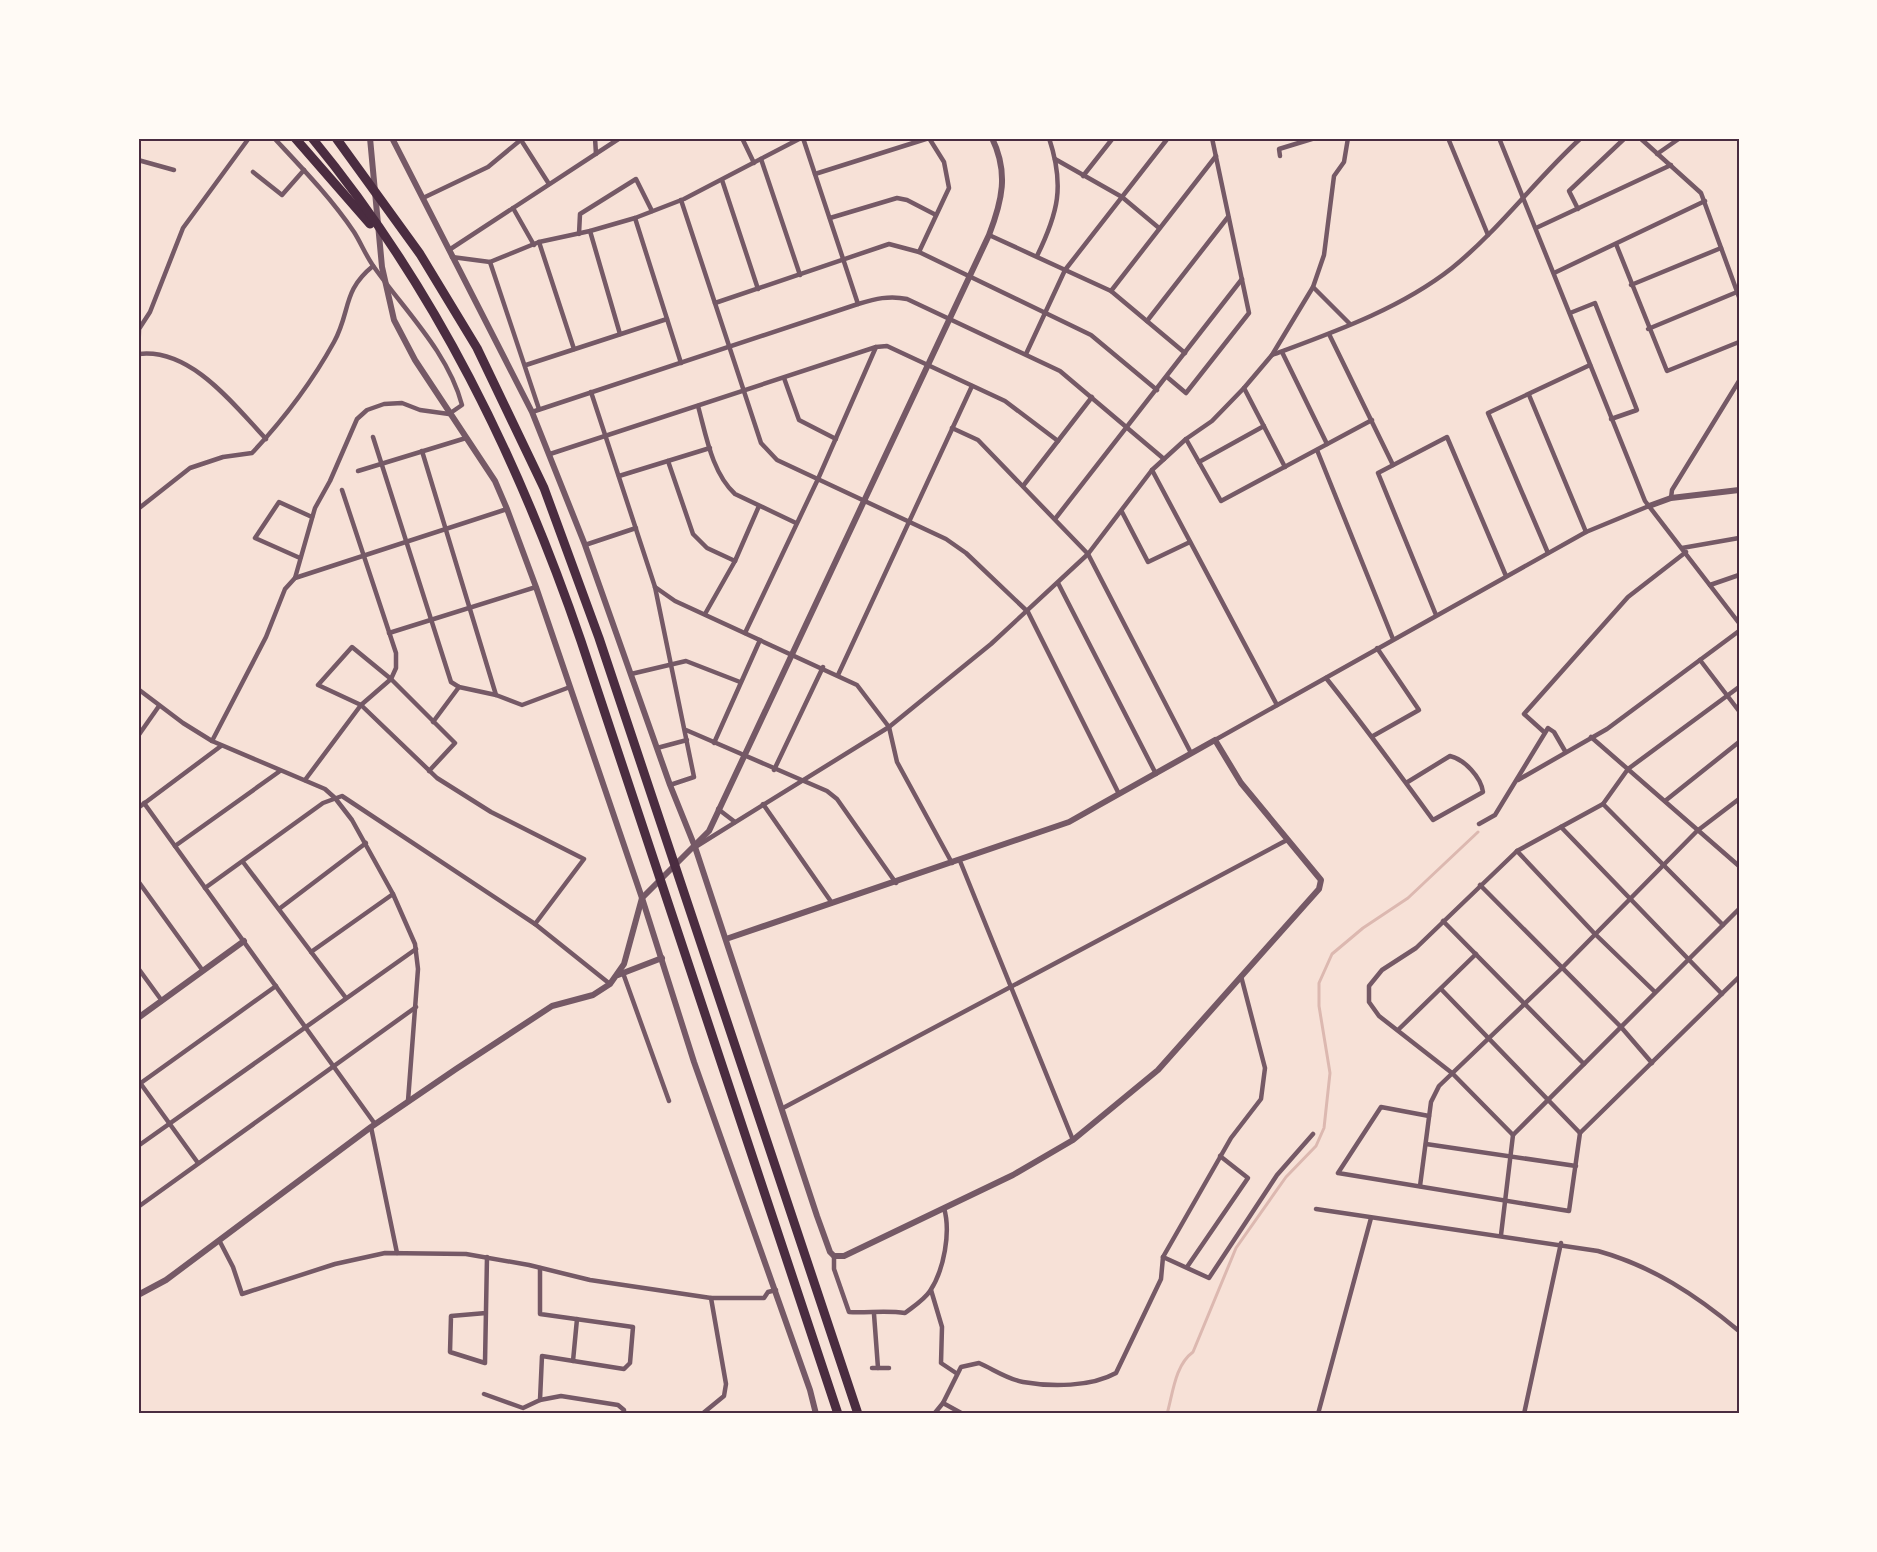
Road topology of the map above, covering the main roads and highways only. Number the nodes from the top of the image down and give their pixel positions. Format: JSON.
{"nodes":[{"id":1,"x":295,"y":138,"type":"edge"},
{"id":2,"x":312,"y":138,"type":"edge"},
{"id":3,"x":336,"y":138,"type":"edge"},
{"id":4,"x":403,"y":265,"type":"junction"},
{"id":5,"x":838,"y":1414,"type":"edge"},
{"id":6,"x":858,"y":1414,"type":"edge"}],
"edges":[{"from":1,"to":4,"type":"highway"},
{"from":2,"to":4,"type":"highway"},
{"from":3,"to":6,"type":"highway"},
{"from":4,"to":5,"type":"highway"}]}
